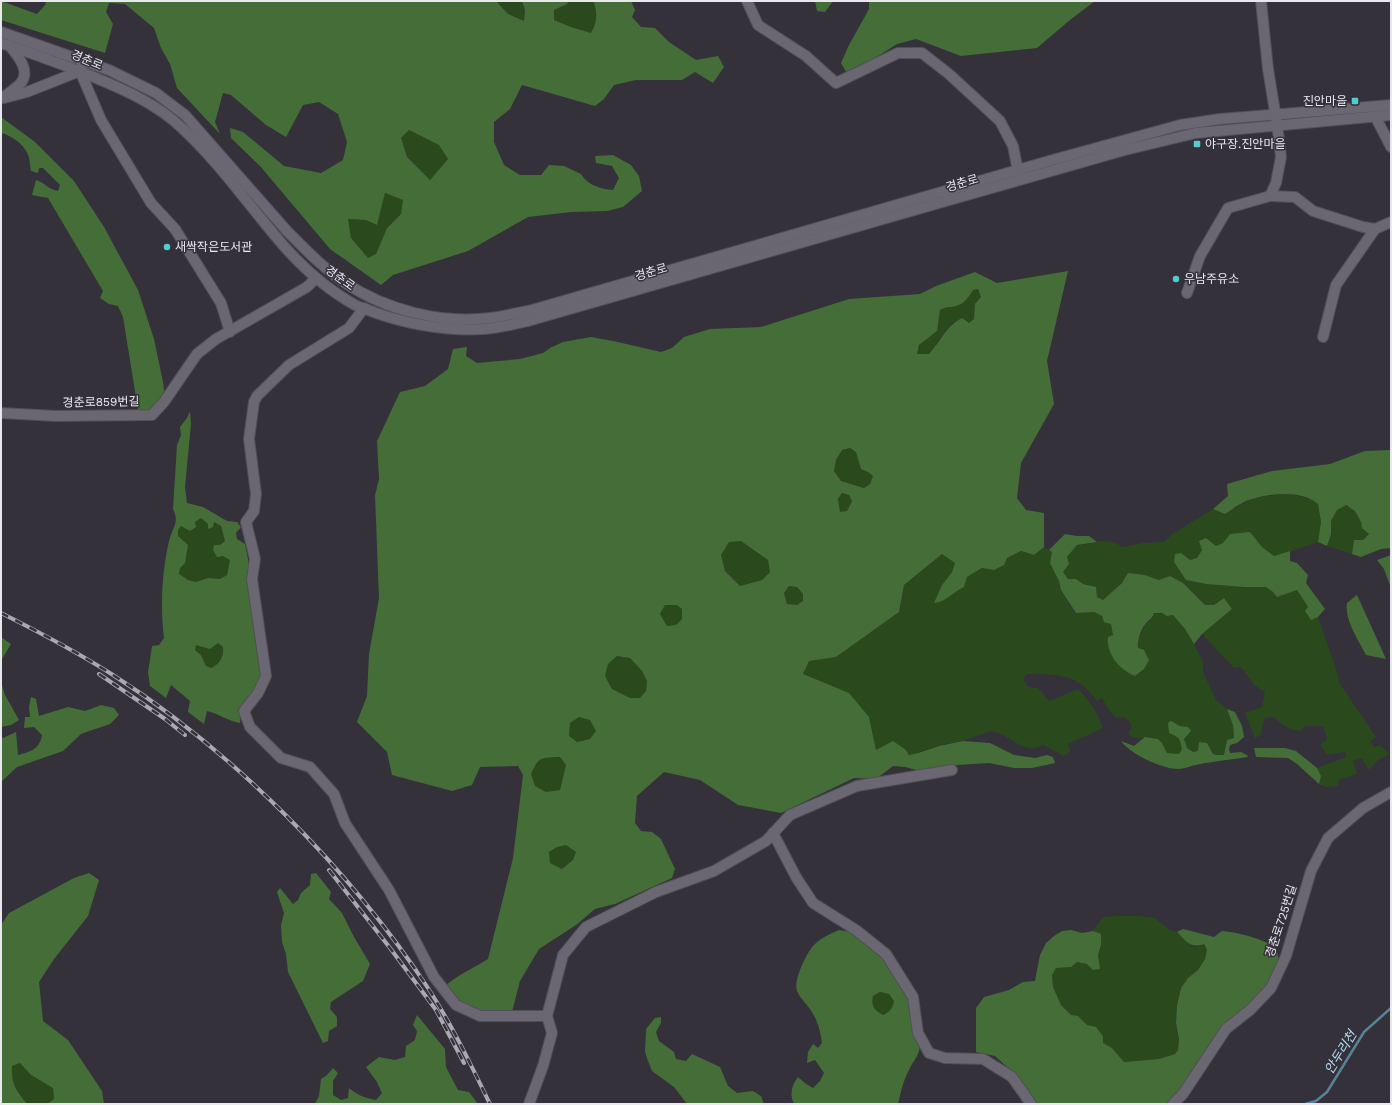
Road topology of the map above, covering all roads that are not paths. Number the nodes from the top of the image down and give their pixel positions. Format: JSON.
{"nodes":[{"id":1,"x":747,"y":1,"type":"edge"},
{"id":2,"x":1261,"y":1,"type":"edge"},
{"id":3,"x":1,"y":32,"type":"edge"},
{"id":4,"x":5,"y":44,"type":"edge"},
{"id":5,"x":85,"y":61,"type":"junction"},
{"id":6,"x":80,"y":72,"type":"junction"},
{"id":7,"x":2,"y":98,"type":"edge"},
{"id":8,"x":1391,"y":105,"type":"edge"},
{"id":9,"x":1391,"y":115,"type":"edge"},
{"id":10,"x":1374,"y":116,"type":"junction"},
{"id":11,"x":1276,"y":120,"type":"junction"},
{"id":12,"x":1391,"y":147,"type":"edge"},
{"id":13,"x":1018,"y":171,"type":"junction"},
{"id":14,"x":1270,"y":196,"type":"junction"},
{"id":15,"x":1391,"y":222,"type":"edge"},
{"id":16,"x":1375,"y":229,"type":"junction"},
{"id":17,"x":316,"y":278,"type":"junction"},
{"id":18,"x":1187,"y":293,"type":"dead end"},
{"id":19,"x":364,"y":308,"type":"junction"},
{"id":20,"x":230,"y":332,"type":"junction"},
{"id":21,"x":1323,"y":337,"type":"dead end"},
{"id":22,"x":1,"y":413,"type":"edge"},
{"id":23,"x":952,"y":770,"type":"dead end"},
{"id":24,"x":1391,"y":792,"type":"edge"},
{"id":25,"x":773,"y":833,"type":"junction"},
{"id":26,"x":547,"y":1016,"type":"junction"},
{"id":27,"x":529,"y":1104,"type":"edge"},
{"id":28,"x":1031,"y":1104,"type":"edge"},
{"id":29,"x":1173,"y":1104,"type":"edge"}],
"edges":[{"from":1,"to":13,"type":"street"},
{"from":2,"to":11,"type":"street"},
{"from":3,"to":5,"type":"street","name":"경춘로"},
{"from":4,"to":6,"type":"street","name":"경춘로"},
{"from":4,"to":7,"type":"street"},
{"from":5,"to":6,"type":"street"},
{"from":5,"to":13,"type":"street","name":"경춘로"},
{"from":6,"to":7,"type":"street"},
{"from":6,"to":17,"type":"street","name":"경춘로"},
{"from":6,"to":20,"type":"street"},
{"from":8,"to":11,"type":"street","name":"경춘로"},
{"from":9,"to":10,"type":"street","name":"경춘로"},
{"from":10,"to":11,"type":"street","name":"경춘로"},
{"from":10,"to":12,"type":"street"},
{"from":11,"to":13,"type":"street","name":"경춘로"},
{"from":11,"to":14,"type":"street"},
{"from":11,"to":19,"type":"street","name":"경춘로"},
{"from":14,"to":16,"type":"street"},
{"from":14,"to":18,"type":"street"},
{"from":15,"to":16,"type":"street"},
{"from":16,"to":21,"type":"street"},
{"from":17,"to":19,"type":"street","name":"경춘로"},
{"from":17,"to":20,"type":"street","name":"경춘로859번길"},
{"from":19,"to":26,"type":"street"},
{"from":20,"to":22,"type":"street","name":"경춘로859번길"},
{"from":23,"to":25,"type":"street"},
{"from":24,"to":29,"type":"street","name":"경춘로725번길"},
{"from":25,"to":26,"type":"street"},
{"from":25,"to":28,"type":"street"},
{"from":26,"to":27,"type":"street"}]}
